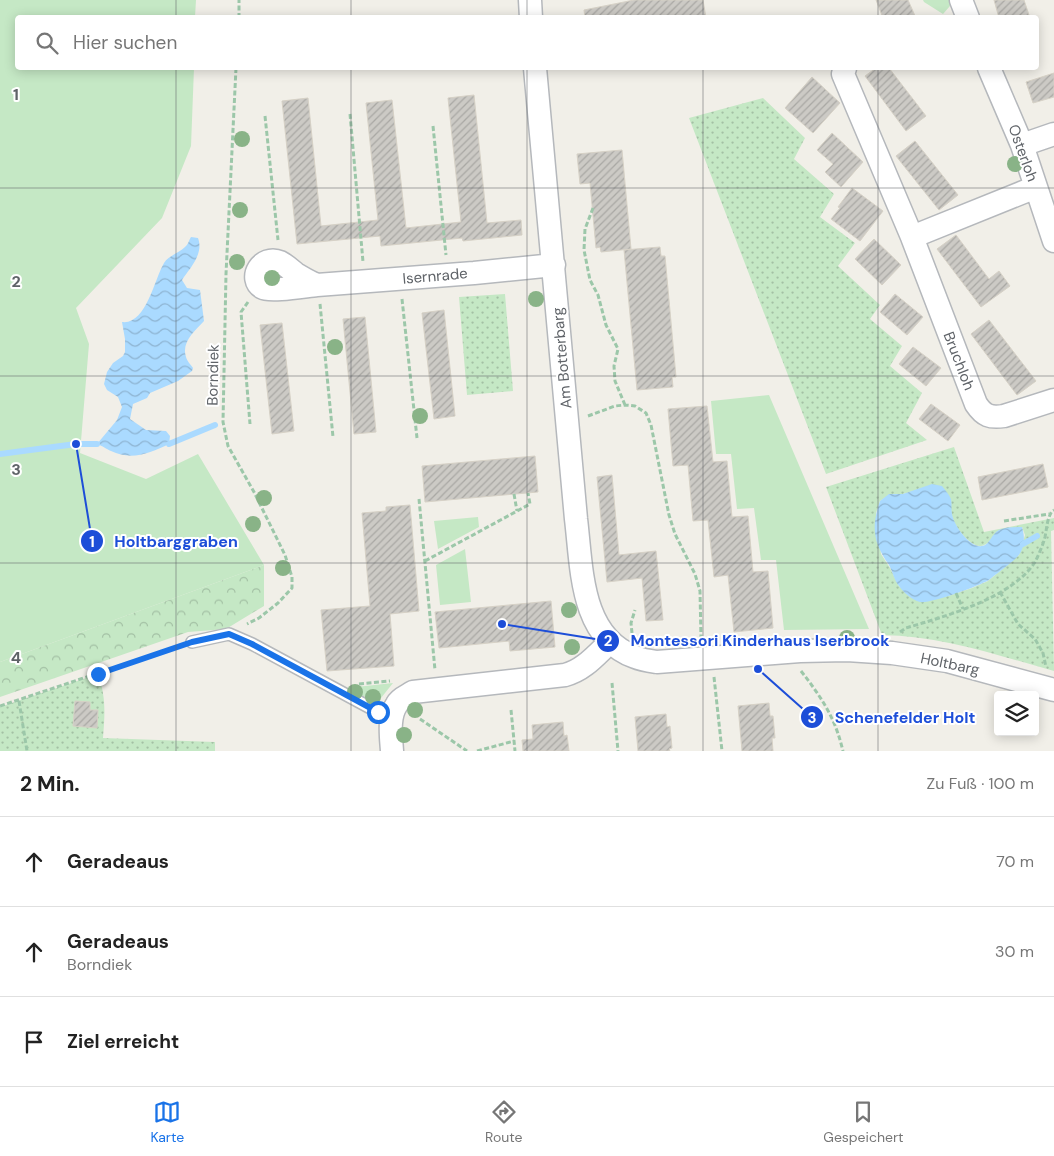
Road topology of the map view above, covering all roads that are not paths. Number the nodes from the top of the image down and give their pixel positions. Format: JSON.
{"nodes":[{"id":1,"x":530,"y":0,"type":"edge"},
{"id":2,"x":531,"y":15,"type":"edge"},
{"id":3,"x":535,"y":70,"type":"edge"},
{"id":4,"x":844,"y":70,"type":"edge"},
{"id":5,"x":990,"y":70,"type":"edge"},
{"id":6,"x":1054,"y":134,"type":"edge"},
{"id":7,"x":1022,"y":145,"type":"junction"},
{"id":8,"x":1036,"y":187,"type":"junction"},
{"id":9,"x":912,"y":237,"type":"junction"},
{"id":10,"x":1054,"y":240,"type":"edge"},
{"id":11,"x":554,"y":265,"type":"junction"},
{"id":12,"x":318,"y":293,"type":"road end"},
{"id":13,"x":1054,"y":400,"type":"edge"},
{"id":14,"x":192,"y":642,"type":"road end"},
{"id":15,"x":610,"y":642,"type":"junction"},
{"id":16,"x":1050,"y":682,"type":"edge"},
{"id":17,"x":391,"y":719,"type":"junction"},
{"id":18,"x":392,"y":751,"type":"edge"}],
"edges":[{"from":1,"to":2,"type":"street"},
{"from":3,"to":11,"type":"street","name":"Am Botterbarg"},
{"from":4,"to":9,"type":"street","name":"Bruchloh"},
{"from":5,"to":7,"type":"street","name":"Osterloh"},
{"from":6,"to":7,"type":"street"},
{"from":7,"to":8,"type":"street","name":"Osterloh"},
{"from":8,"to":9,"type":"street"},
{"from":8,"to":10,"type":"street","name":"Osterloh"},
{"from":9,"to":13,"type":"street","name":"Bruchloh"},
{"from":11,"to":12,"type":"street","name":"Isernrade"},
{"from":11,"to":15,"type":"street","name":"Am Botterbarg"},
{"from":14,"to":17,"type":"lane"},
{"from":15,"to":16,"type":"street","name":"Holtbarg"},
{"from":15,"to":17,"type":"street"},
{"from":17,"to":18,"type":"street"}]}
